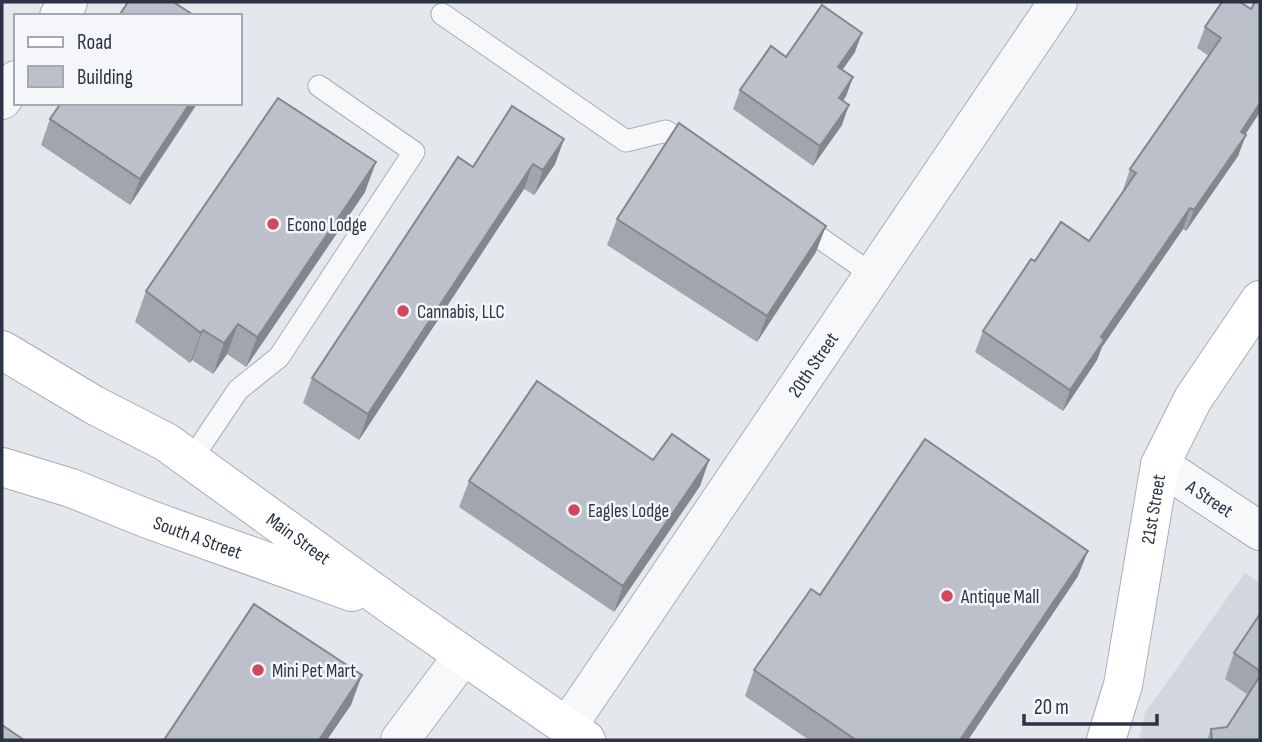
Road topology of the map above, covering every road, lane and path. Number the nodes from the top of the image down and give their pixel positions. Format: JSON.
{"nodes":[{"id":1,"x":1058,"y":2,"type":"edge"},
{"id":2,"x":442,"y":14,"type":"dead end"},
{"id":3,"x":14,"y":83,"type":"edge"},
{"id":4,"x":318,"y":86,"type":"dead end"},
{"id":5,"x":2,"y":100,"type":"edge"},
{"id":6,"x":710,"y":161,"type":"edge"},
{"id":7,"x":775,"y":206,"type":"edge"},
{"id":8,"x":873,"y":275,"type":"junction"},
{"id":9,"x":1260,"y":300,"type":"edge"},
{"id":10,"x":2,"y":350,"type":"edge"},
{"id":11,"x":191,"y":460,"type":"junction"},
{"id":12,"x":1160,"y":465,"type":"junction"},
{"id":13,"x":2,"y":467,"type":"edge"},
{"id":14,"x":1260,"y":531,"type":"edge"},
{"id":15,"x":394,"y":607,"type":"junction"},
{"id":16,"x":463,"y":656,"type":"junction"},
{"id":17,"x":576,"y":734,"type":"edge"},
{"id":18,"x":401,"y":740,"type":"edge"},
{"id":19,"x":1106,"y":740,"type":"edge"}],
"edges":[{"from":1,"to":8,"type":"street","name":"20th Street"},
{"from":2,"to":6,"type":"lane"},
{"from":3,"to":5,"type":"street"},
{"from":4,"to":11,"type":"lane"},
{"from":7,"to":8,"type":"lane"},
{"from":8,"to":17,"type":"street","name":"20th Street"},
{"from":9,"to":12,"type":"main road","name":"21st Street"},
{"from":10,"to":11,"type":"main road","name":"Main Street"},
{"from":11,"to":15,"type":"main road","name":"Main Street"},
{"from":12,"to":14,"type":"street","name":"A Street"},
{"from":12,"to":19,"type":"main road","name":"21st Street"},
{"from":13,"to":15,"type":"main road","name":"South A Street"},
{"from":15,"to":16,"type":"main road","name":"Main Street"},
{"from":16,"to":17,"type":"main road","name":"Main Street"},
{"from":16,"to":18,"type":"street"}]}
